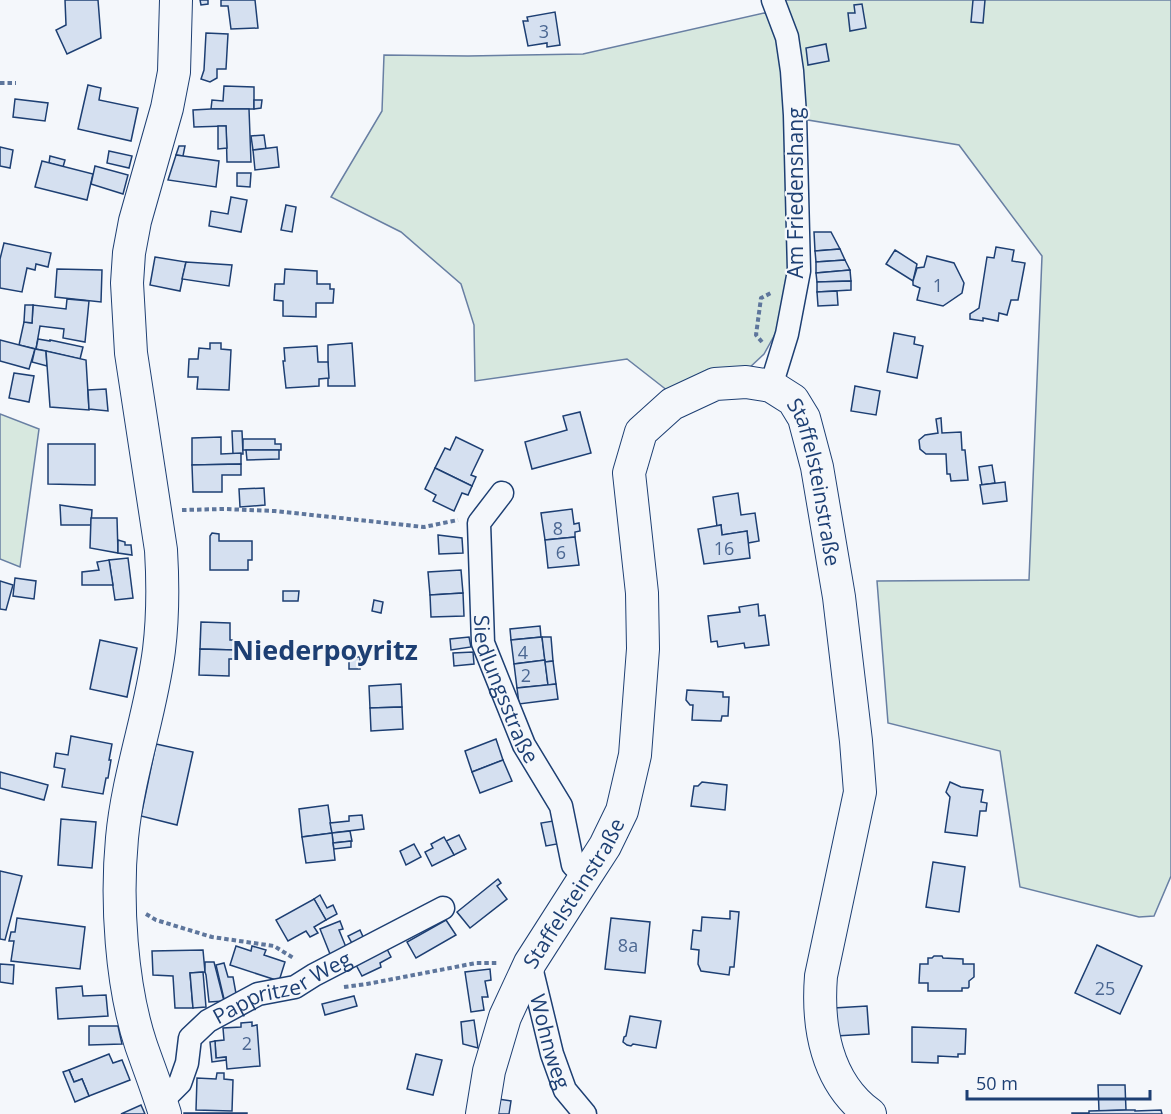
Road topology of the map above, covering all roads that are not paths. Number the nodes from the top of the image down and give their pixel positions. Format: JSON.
{"nodes":[{"id":1,"x":176,"y":0,"type":"edge"},
{"id":2,"x":773,"y":0,"type":"edge"},
{"id":3,"x":771,"y":386,"type":"junction"},
{"id":4,"x":502,"y":493,"type":"dead end"},
{"id":5,"x":585,"y":877,"type":"junction"},
{"id":6,"x":443,"y":909,"type":"dead end"},
{"id":7,"x":530,"y":963,"type":"junction"},
{"id":8,"x":163,"y":1107,"type":"edge"},
{"id":9,"x":482,"y":1114,"type":"edge"},
{"id":10,"x":585,"y":1114,"type":"edge"},
{"id":11,"x":870,"y":1114,"type":"edge"}],
"edges":[{"from":1,"to":8,"type":"street"},
{"from":2,"to":3,"type":"street","name":"Am Friedenshang"},
{"from":3,"to":5,"type":"street","name":"Staffelsteinstraße"},
{"from":3,"to":11,"type":"street","name":"Staffelsteinstraße"},
{"from":4,"to":5,"type":"street","name":"Siedlungsstraße"},
{"from":5,"to":7,"type":"street","name":"Staffelsteinstraße"},
{"from":6,"to":8,"type":"street","name":"Pappritzer Weg"},
{"from":7,"to":9,"type":"street","name":"Staffelsteinstraße"},
{"from":7,"to":10,"type":"street","name":"Wohnweg"}]}
